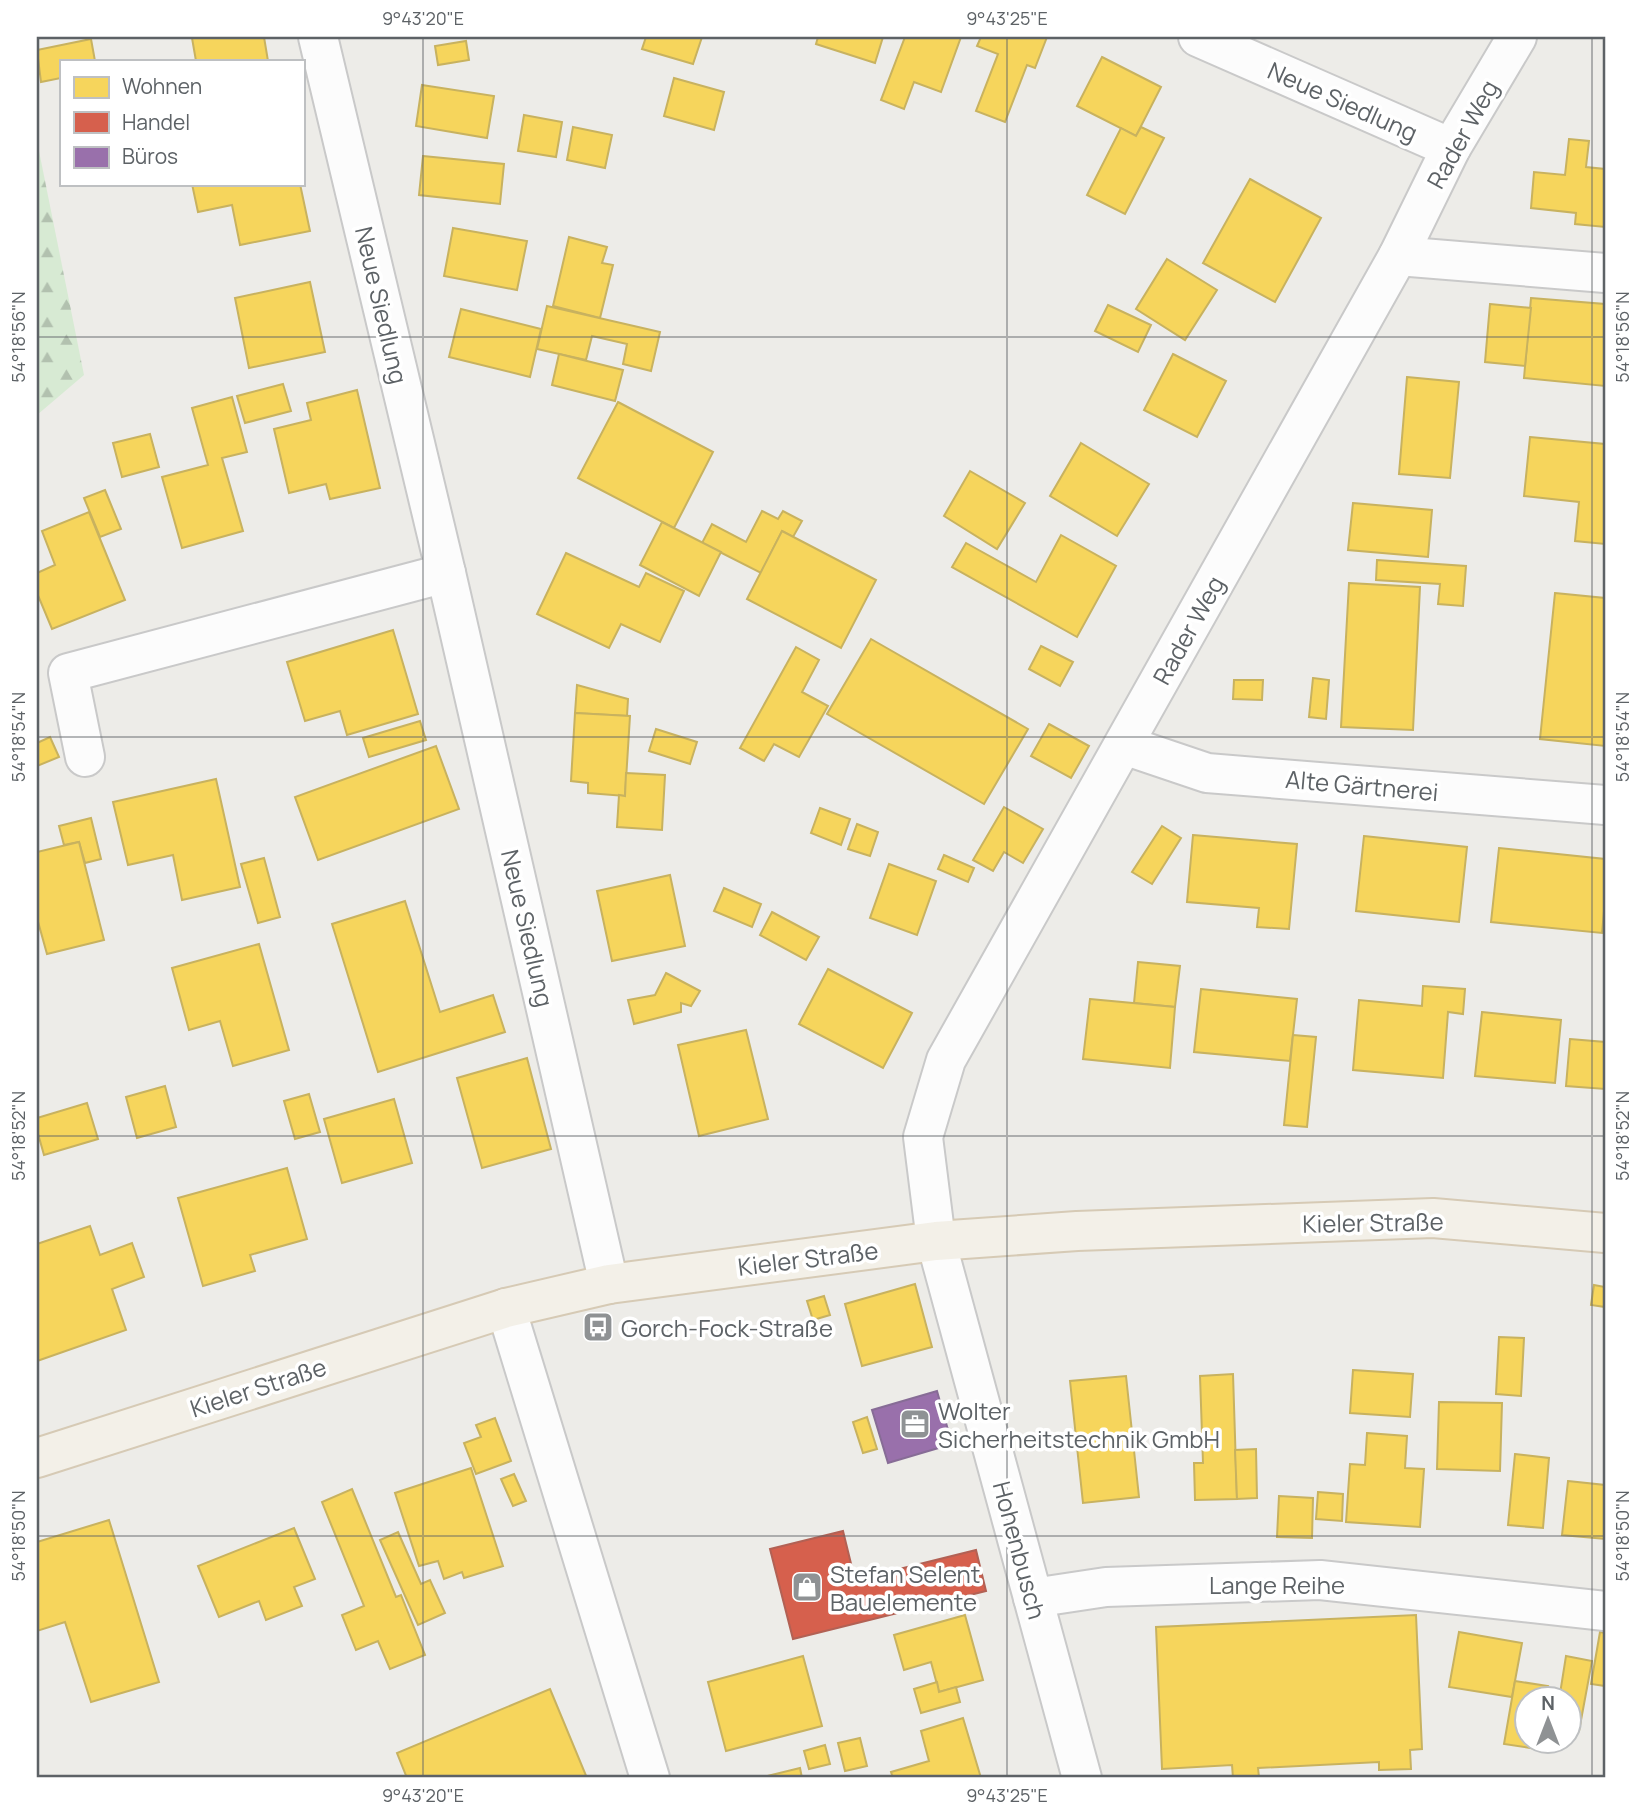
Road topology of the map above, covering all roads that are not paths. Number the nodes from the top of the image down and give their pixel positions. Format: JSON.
{"nodes":[{"id":1,"x":318,"y":37,"type":"edge"},
{"id":2,"x":1198,"y":37,"type":"edge"},
{"id":3,"x":1517,"y":37,"type":"edge"},
{"id":4,"x":1451,"y":148,"type":"junction"},
{"id":5,"x":1398,"y":256,"type":"junction"},
{"id":6,"x":1605,"y":273,"type":"edge"},
{"id":7,"x":446,"y":573,"type":"junction"},
{"id":8,"x":1124,"y":745,"type":"junction"},
{"id":9,"x":85,"y":757,"type":"dead end"},
{"id":10,"x":1605,"y":805,"type":"edge"},
{"id":11,"x":1605,"y":1233,"type":"edge"},
{"id":12,"x":936,"y":1241,"type":"junction"},
{"id":13,"x":609,"y":1284,"type":"junction"},
{"id":14,"x":506,"y":1308,"type":"junction"},
{"id":15,"x":37,"y":1458,"type":"edge"},
{"id":16,"x":1033,"y":1598,"type":"junction"},
{"id":17,"x":1605,"y":1611,"type":"edge"},
{"id":18,"x":650,"y":1778,"type":"edge"},
{"id":19,"x":1082,"y":1778,"type":"edge"}],
"edges":[{"from":1,"to":7,"type":"street","name":"Neue Siedlung"},
{"from":2,"to":4,"type":"street","name":"Neue Siedlung"},
{"from":3,"to":4,"type":"street","name":"Rader Weg"},
{"from":4,"to":5,"type":"street","name":"Rader Weg"},
{"from":5,"to":6,"type":"street"},
{"from":5,"to":8,"type":"street","name":"Rader Weg"},
{"from":7,"to":9,"type":"street"},
{"from":7,"to":13,"type":"street","name":"Neue Siedlung"},
{"from":8,"to":10,"type":"street","name":"Alte Gärtnerei"},
{"from":8,"to":12,"type":"street","name":"Rader Weg"},
{"from":11,"to":12,"type":"main road","name":"Kieler Straße"},
{"from":12,"to":13,"type":"main road","name":"Kieler Straße"},
{"from":12,"to":16,"type":"street","name":"Hohenbusch"},
{"from":13,"to":14,"type":"main road","name":"Kieler Straße"},
{"from":14,"to":15,"type":"main road","name":"Kieler Straße"},
{"from":14,"to":18,"type":"street"},
{"from":16,"to":17,"type":"street","name":"Lange Reihe"},
{"from":16,"to":19,"type":"street","name":"Hohenbusch"}]}
